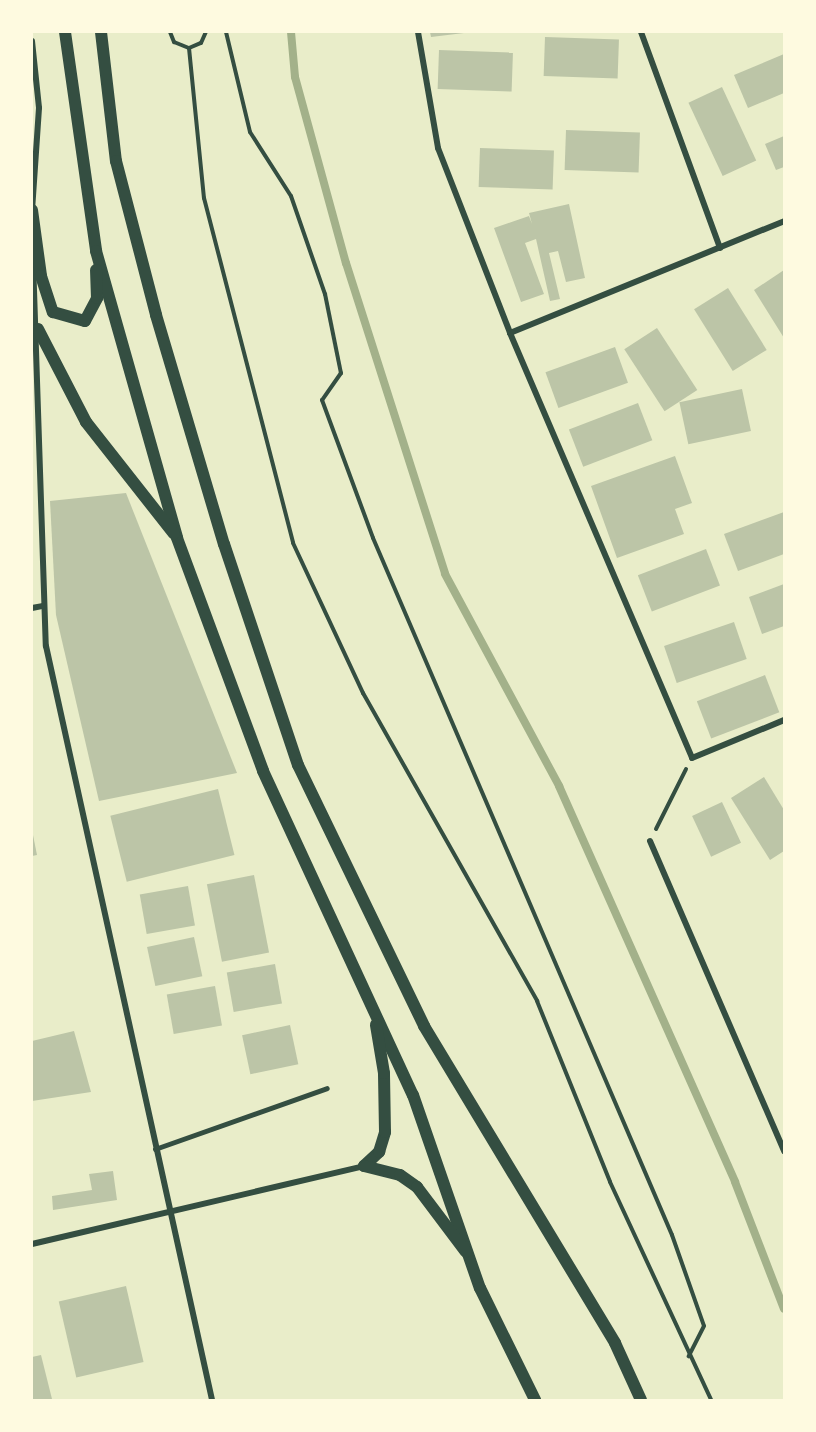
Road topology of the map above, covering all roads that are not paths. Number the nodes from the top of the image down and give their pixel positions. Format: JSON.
{"nodes":[{"id":1,"x":65,"y":32,"type":"edge"},
{"id":2,"x":101,"y":32,"type":"edge"},
{"id":3,"x":418,"y":32,"type":"edge"},
{"id":4,"x":641,"y":32,"type":"edge"},
{"id":5,"x":32,"y":41,"type":"edge"},
{"id":6,"x":32,"y":210,"type":"edge"},
{"id":7,"x":784,"y":221,"type":"edge"},
{"id":8,"x":720,"y":248,"type":"junction"},
{"id":9,"x":96,"y":251,"type":"junction"},
{"id":10,"x":38,"y":329,"type":"junction"},
{"id":11,"x":510,"y":333,"type":"junction"},
{"id":12,"x":177,"y":538,"type":"junction"},
{"id":13,"x":42,"y":606,"type":"junction"},
{"id":14,"x":32,"y":608,"type":"edge"},
{"id":15,"x":784,"y":720,"type":"edge"},
{"id":16,"x":650,"y":841,"type":"road end"},
{"id":17,"x":373,"y":1009,"type":"junction"},
{"id":18,"x":327,"y":1088,"type":"dead end"},
{"id":19,"x":155,"y":1149,"type":"junction"},
{"id":20,"x":784,"y":1151,"type":"edge"},
{"id":21,"x":364,"y":1166,"type":"junction"},
{"id":22,"x":168,"y":1213,"type":"junction"},
{"id":23,"x":32,"y":1244,"type":"edge"},
{"id":24,"x":467,"y":1252,"type":"junction"},
{"id":25,"x":212,"y":1401,"type":"edge"},
{"id":26,"x":535,"y":1401,"type":"edge"},
{"id":27,"x":641,"y":1401,"type":"edge"}],
"edges":[{"from":1,"to":9,"type":"main road"},
{"from":2,"to":27,"type":"main road"},
{"from":3,"to":11,"type":"street"},
{"from":4,"to":8,"type":"street"},
{"from":5,"to":6,"type":"street"},
{"from":6,"to":9,"type":"main road"},
{"from":6,"to":10,"type":"street"},
{"from":7,"to":8,"type":"street"},
{"from":8,"to":11,"type":"street"},
{"from":9,"to":12,"type":"main road"},
{"from":10,"to":12,"type":"main road"},
{"from":10,"to":13,"type":"street"},
{"from":11,"to":15,"type":"street"},
{"from":12,"to":17,"type":"main road"},
{"from":13,"to":14,"type":"street"},
{"from":13,"to":19,"type":"street"},
{"from":16,"to":20,"type":"street"},
{"from":17,"to":21,"type":"main road"},
{"from":17,"to":24,"type":"main road"},
{"from":18,"to":19,"type":"lane"},
{"from":19,"to":22,"type":"street"},
{"from":21,"to":22,"type":"street"},
{"from":21,"to":24,"type":"main road"},
{"from":22,"to":23,"type":"street"},
{"from":22,"to":25,"type":"street"},
{"from":24,"to":26,"type":"main road"}]}
